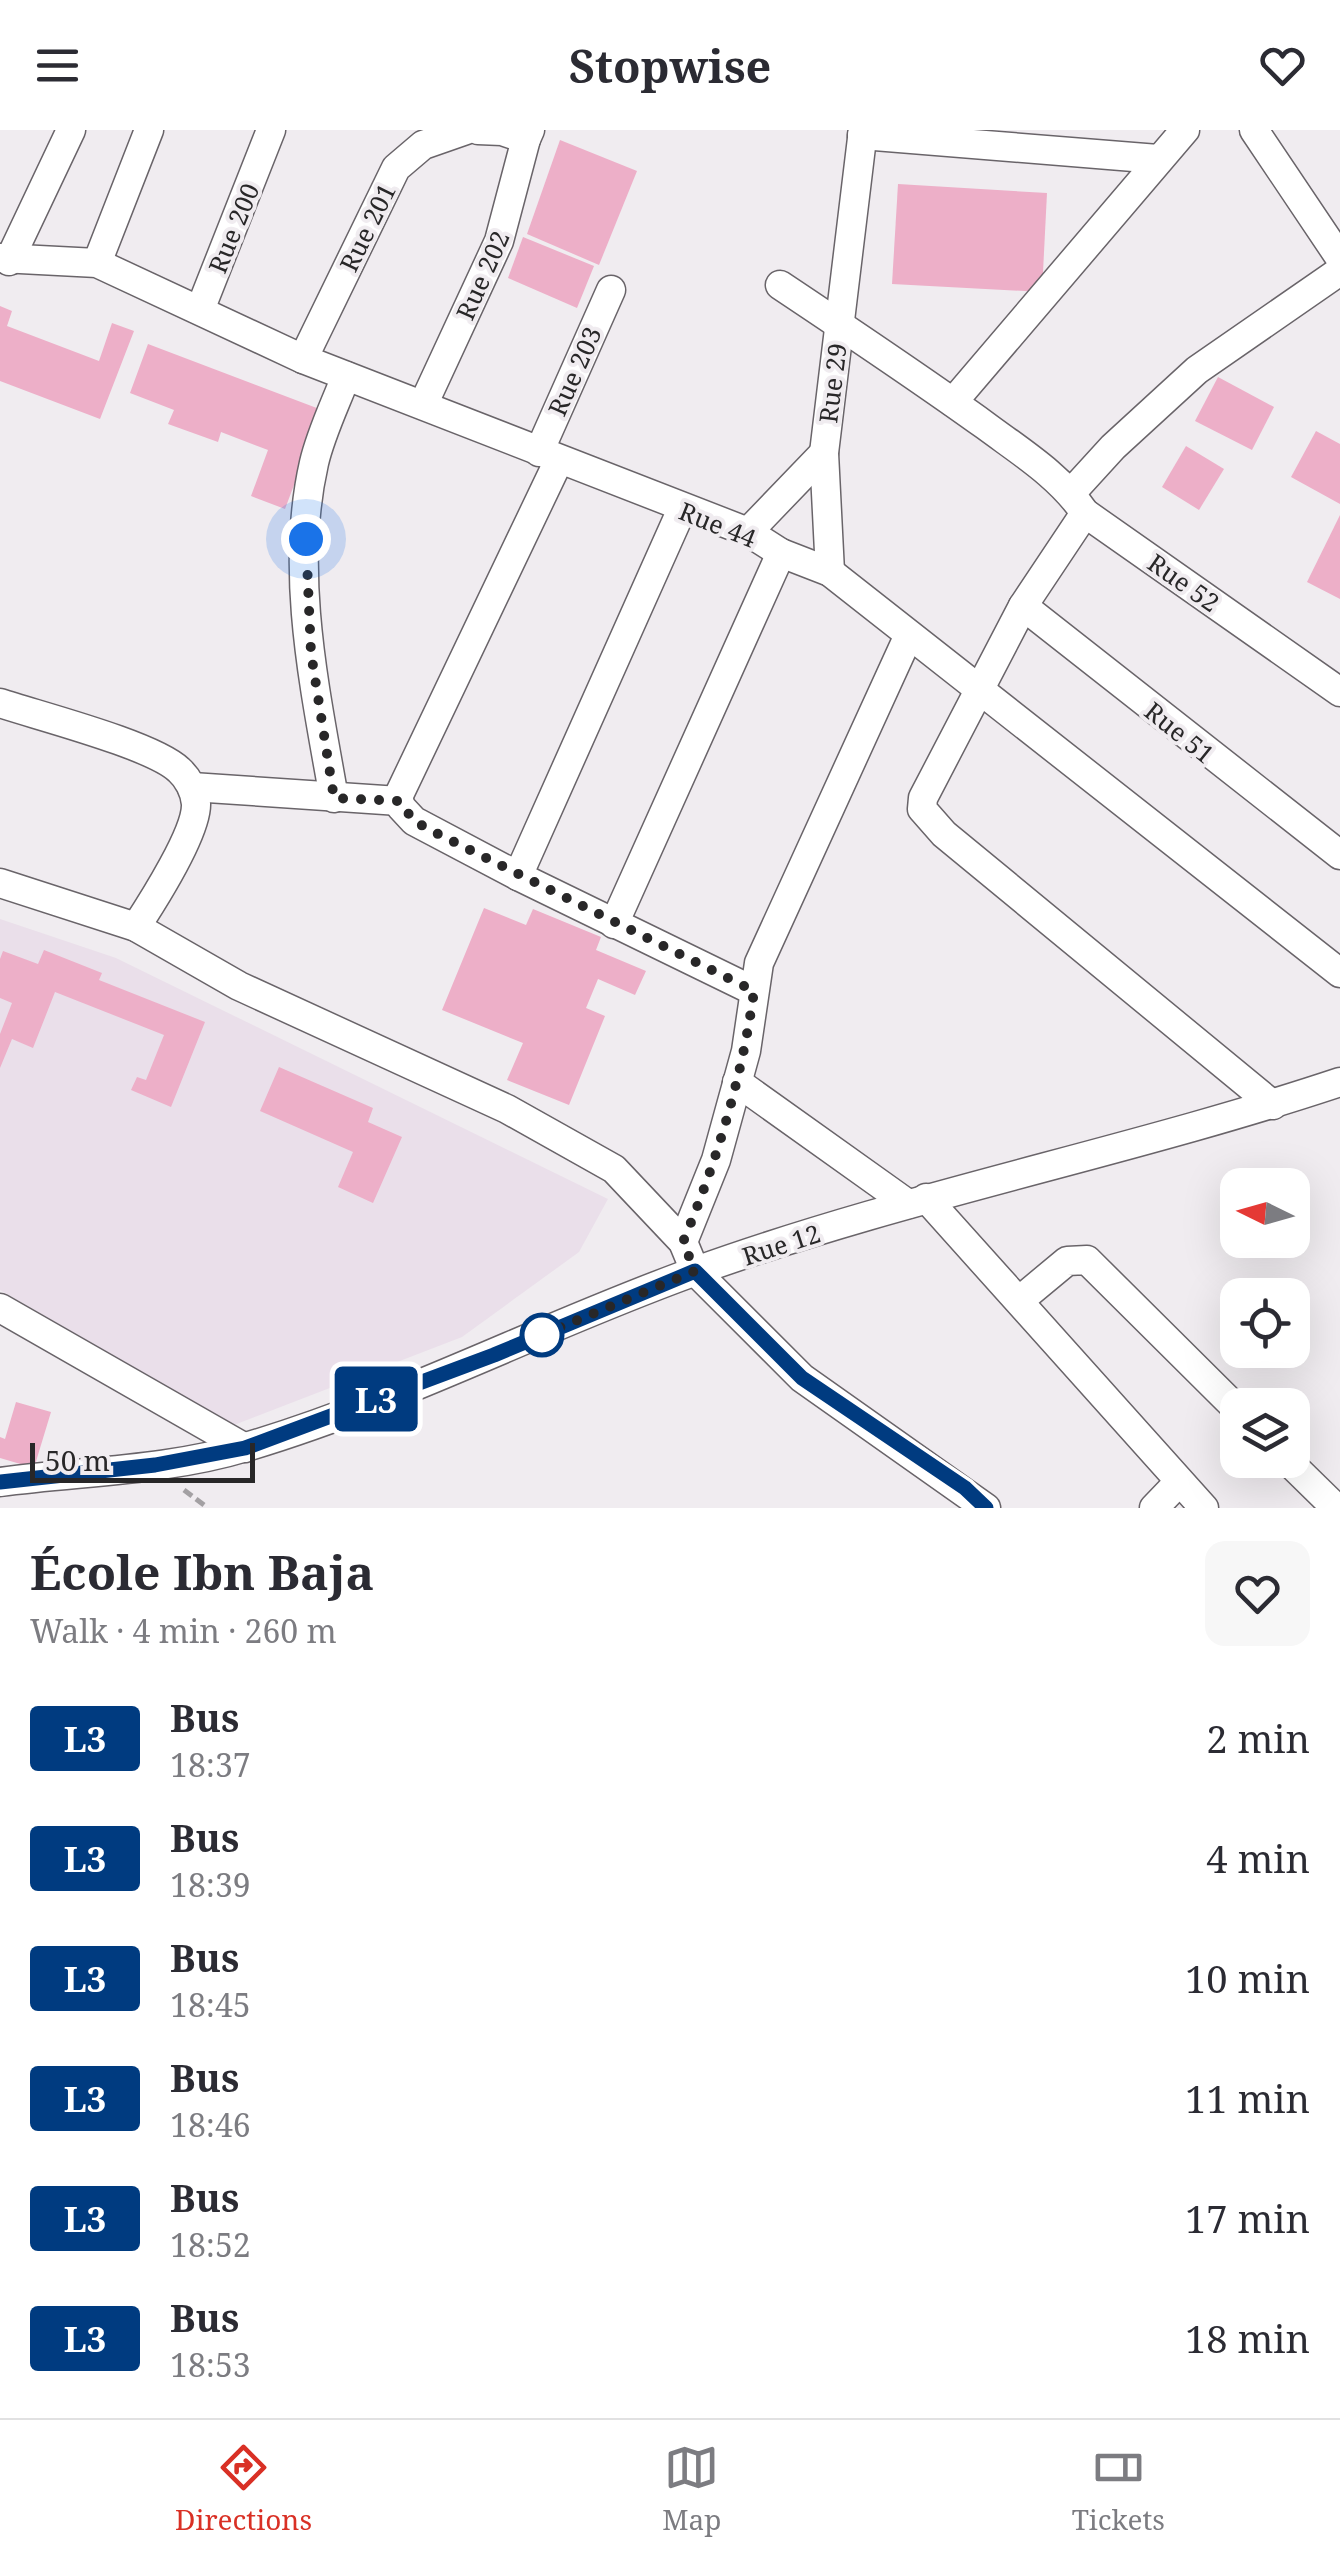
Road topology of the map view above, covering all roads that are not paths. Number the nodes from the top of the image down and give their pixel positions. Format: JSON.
{"nodes":[{"id":1,"x":71,"y":130,"type":"edge"},
{"id":2,"x":148,"y":130,"type":"edge"},
{"id":3,"x":466,"y":130,"type":"edge"},
{"id":4,"x":478,"y":130,"type":"edge"},
{"id":5,"x":1185,"y":130,"type":"edge"},
{"id":6,"x":1254,"y":130,"type":"edge"},
{"id":7,"x":863,"y":132,"type":"edge"},
{"id":8,"x":528,"y":135,"type":"edge"},
{"id":9,"x":268,"y":138,"type":"edge"},
{"id":10,"x":1158,"y":158,"type":"junction"},
{"id":11,"x":1340,"y":258,"type":"edge"},
{"id":12,"x":5,"y":259,"type":"edge"},
{"id":13,"x":97,"y":263,"type":"junction"},
{"id":14,"x":1340,"y":271,"type":"edge"},
{"id":15,"x":780,"y":285,"type":"dead end"},
{"id":16,"x":611,"y":290,"type":"dead end"},
{"id":17,"x":200,"y":310,"type":"junction"},
{"id":18,"x":839,"y":325,"type":"junction"},
{"id":19,"x":303,"y":360,"type":"junction"},
{"id":20,"x":346,"y":376,"type":"junction"},
{"id":21,"x":953,"y":402,"type":"junction"},
{"id":22,"x":423,"y":406,"type":"junction"},
{"id":23,"x":824,"y":453,"type":"junction"},
{"id":24,"x":549,"y":456,"type":"junction"},
{"id":25,"x":1078,"y":503,"type":"junction"},
{"id":26,"x":682,"y":508,"type":"junction"},
{"id":27,"x":748,"y":532,"type":"junction"},
{"id":28,"x":781,"y":553,"type":"junction"},
{"id":29,"x":830,"y":572,"type":"junction"},
{"id":30,"x":1023,"y":606,"type":"junction"},
{"id":31,"x":908,"y":637,"type":"junction"},
{"id":32,"x":978,"y":689,"type":"junction"},
{"id":33,"x":1340,"y":692,"type":"edge"},
{"id":34,"x":0,"y":702,"type":"edge"},
{"id":35,"x":192,"y":787,"type":"junction"},
{"id":36,"x":334,"y":798,"type":"junction"},
{"id":37,"x":399,"y":801,"type":"junction"},
{"id":38,"x":1340,"y":855,"type":"edge"},
{"id":39,"x":518,"y":876,"type":"junction"},
{"id":40,"x":0,"y":884,"type":"edge"},
{"id":41,"x":614,"y":924,"type":"junction"},
{"id":42,"x":136,"y":927,"type":"junction"},
{"id":43,"x":1340,"y":973,"type":"edge"},
{"id":44,"x":754,"y":991,"type":"junction"},
{"id":45,"x":737,"y":1082,"type":"junction"},
{"id":46,"x":1340,"y":1082,"type":"edge"},
{"id":47,"x":1272,"y":1104,"type":"junction"},
{"id":48,"x":917,"y":1201,"type":"junction"},
{"id":49,"x":683,"y":1242,"type":"junction"},
{"id":50,"x":695,"y":1271,"type":"junction"},
{"id":51,"x":1020,"y":1300,"type":"junction"},
{"id":52,"x":0,"y":1308,"type":"edge"},
{"id":53,"x":1220,"y":1392,"type":"edge"},
{"id":54,"x":245,"y":1448,"type":"junction"},
{"id":55,"x":1306,"y":1478,"type":"edge"},
{"id":56,"x":0,"y":1482,"type":"edge"},
{"id":57,"x":1178,"y":1483,"type":"junction"},
{"id":58,"x":986,"y":1508,"type":"edge"},
{"id":59,"x":1154,"y":1508,"type":"edge"},
{"id":60,"x":1204,"y":1508,"type":"edge"},
{"id":61,"x":1336,"y":1508,"type":"edge"}],
"edges":[{"from":1,"to":12,"type":"street"},
{"from":2,"to":13,"type":"street"},
{"from":3,"to":19,"type":"street","name":"Rue 201"},
{"from":4,"to":8,"type":"street"},
{"from":5,"to":10,"type":"street"},
{"from":6,"to":11,"type":"street"},
{"from":7,"to":10,"type":"street"},
{"from":7,"to":18,"type":"street"},
{"from":8,"to":22,"type":"street","name":"Rue 202"},
{"from":9,"to":17,"type":"street","name":"Rue 200"},
{"from":10,"to":21,"type":"street"},
{"from":12,"to":13,"type":"street","name":"Rue 44"},
{"from":13,"to":17,"type":"street","name":"Rue 44"},
{"from":14,"to":25,"type":"street"},
{"from":15,"to":18,"type":"street","name":"Rue 29"},
{"from":16,"to":24,"type":"street","name":"Rue 203"},
{"from":17,"to":19,"type":"street","name":"Rue 44"},
{"from":18,"to":21,"type":"street","name":"Rue 52"},
{"from":18,"to":23,"type":"street","name":"Rue 29"},
{"from":19,"to":20,"type":"street","name":"Rue 44"},
{"from":20,"to":22,"type":"street","name":"Rue 44"},
{"from":20,"to":36,"type":"street"},
{"from":21,"to":25,"type":"street","name":"Rue 52"},
{"from":22,"to":24,"type":"street","name":"Rue 44"},
{"from":23,"to":27,"type":"street","name":"Rue 29"},
{"from":23,"to":29,"type":"street","name":"Rue 29"},
{"from":24,"to":26,"type":"street","name":"Rue 44"},
{"from":24,"to":37,"type":"street","name":"Rue 203"},
{"from":25,"to":30,"type":"street"},
{"from":25,"to":33,"type":"street","name":"Rue 52"},
{"from":26,"to":27,"type":"street","name":"Rue 44"},
{"from":26,"to":39,"type":"street"},
{"from":27,"to":28,"type":"street","name":"Rue 44"},
{"from":28,"to":29,"type":"street","name":"Rue 44"},
{"from":28,"to":41,"type":"street"},
{"from":29,"to":31,"type":"street","name":"Rue 44"},
{"from":30,"to":32,"type":"street"},
{"from":30,"to":38,"type":"street","name":"Rue 51"},
{"from":31,"to":32,"type":"street","name":"Rue 44"},
{"from":31,"to":44,"type":"street"},
{"from":32,"to":43,"type":"street","name":"Rue 44"},
{"from":32,"to":47,"type":"street"},
{"from":34,"to":35,"type":"street"},
{"from":35,"to":36,"type":"street"},
{"from":35,"to":42,"type":"street"},
{"from":36,"to":37,"type":"street"},
{"from":37,"to":39,"type":"street"},
{"from":39,"to":41,"type":"street"},
{"from":40,"to":42,"type":"street"},
{"from":41,"to":44,"type":"street"},
{"from":42,"to":49,"type":"street"},
{"from":44,"to":45,"type":"street"},
{"from":45,"to":48,"type":"street"},
{"from":45,"to":49,"type":"street"},
{"from":46,"to":47,"type":"street","name":"Rue 12"},
{"from":47,"to":48,"type":"street","name":"Rue 12"},
{"from":48,"to":50,"type":"street","name":"Rue 12"},
{"from":48,"to":51,"type":"street"},
{"from":49,"to":50,"type":"street"},
{"from":50,"to":54,"type":"street","name":"Rue 12"},
{"from":50,"to":58,"type":"street"},
{"from":51,"to":53,"type":"street"},
{"from":51,"to":57,"type":"street"},
{"from":52,"to":54,"type":"street"},
{"from":54,"to":56,"type":"street","name":"Rue 12"},
{"from":55,"to":61,"type":"street"},
{"from":57,"to":59,"type":"street"},
{"from":57,"to":60,"type":"street"}]}
